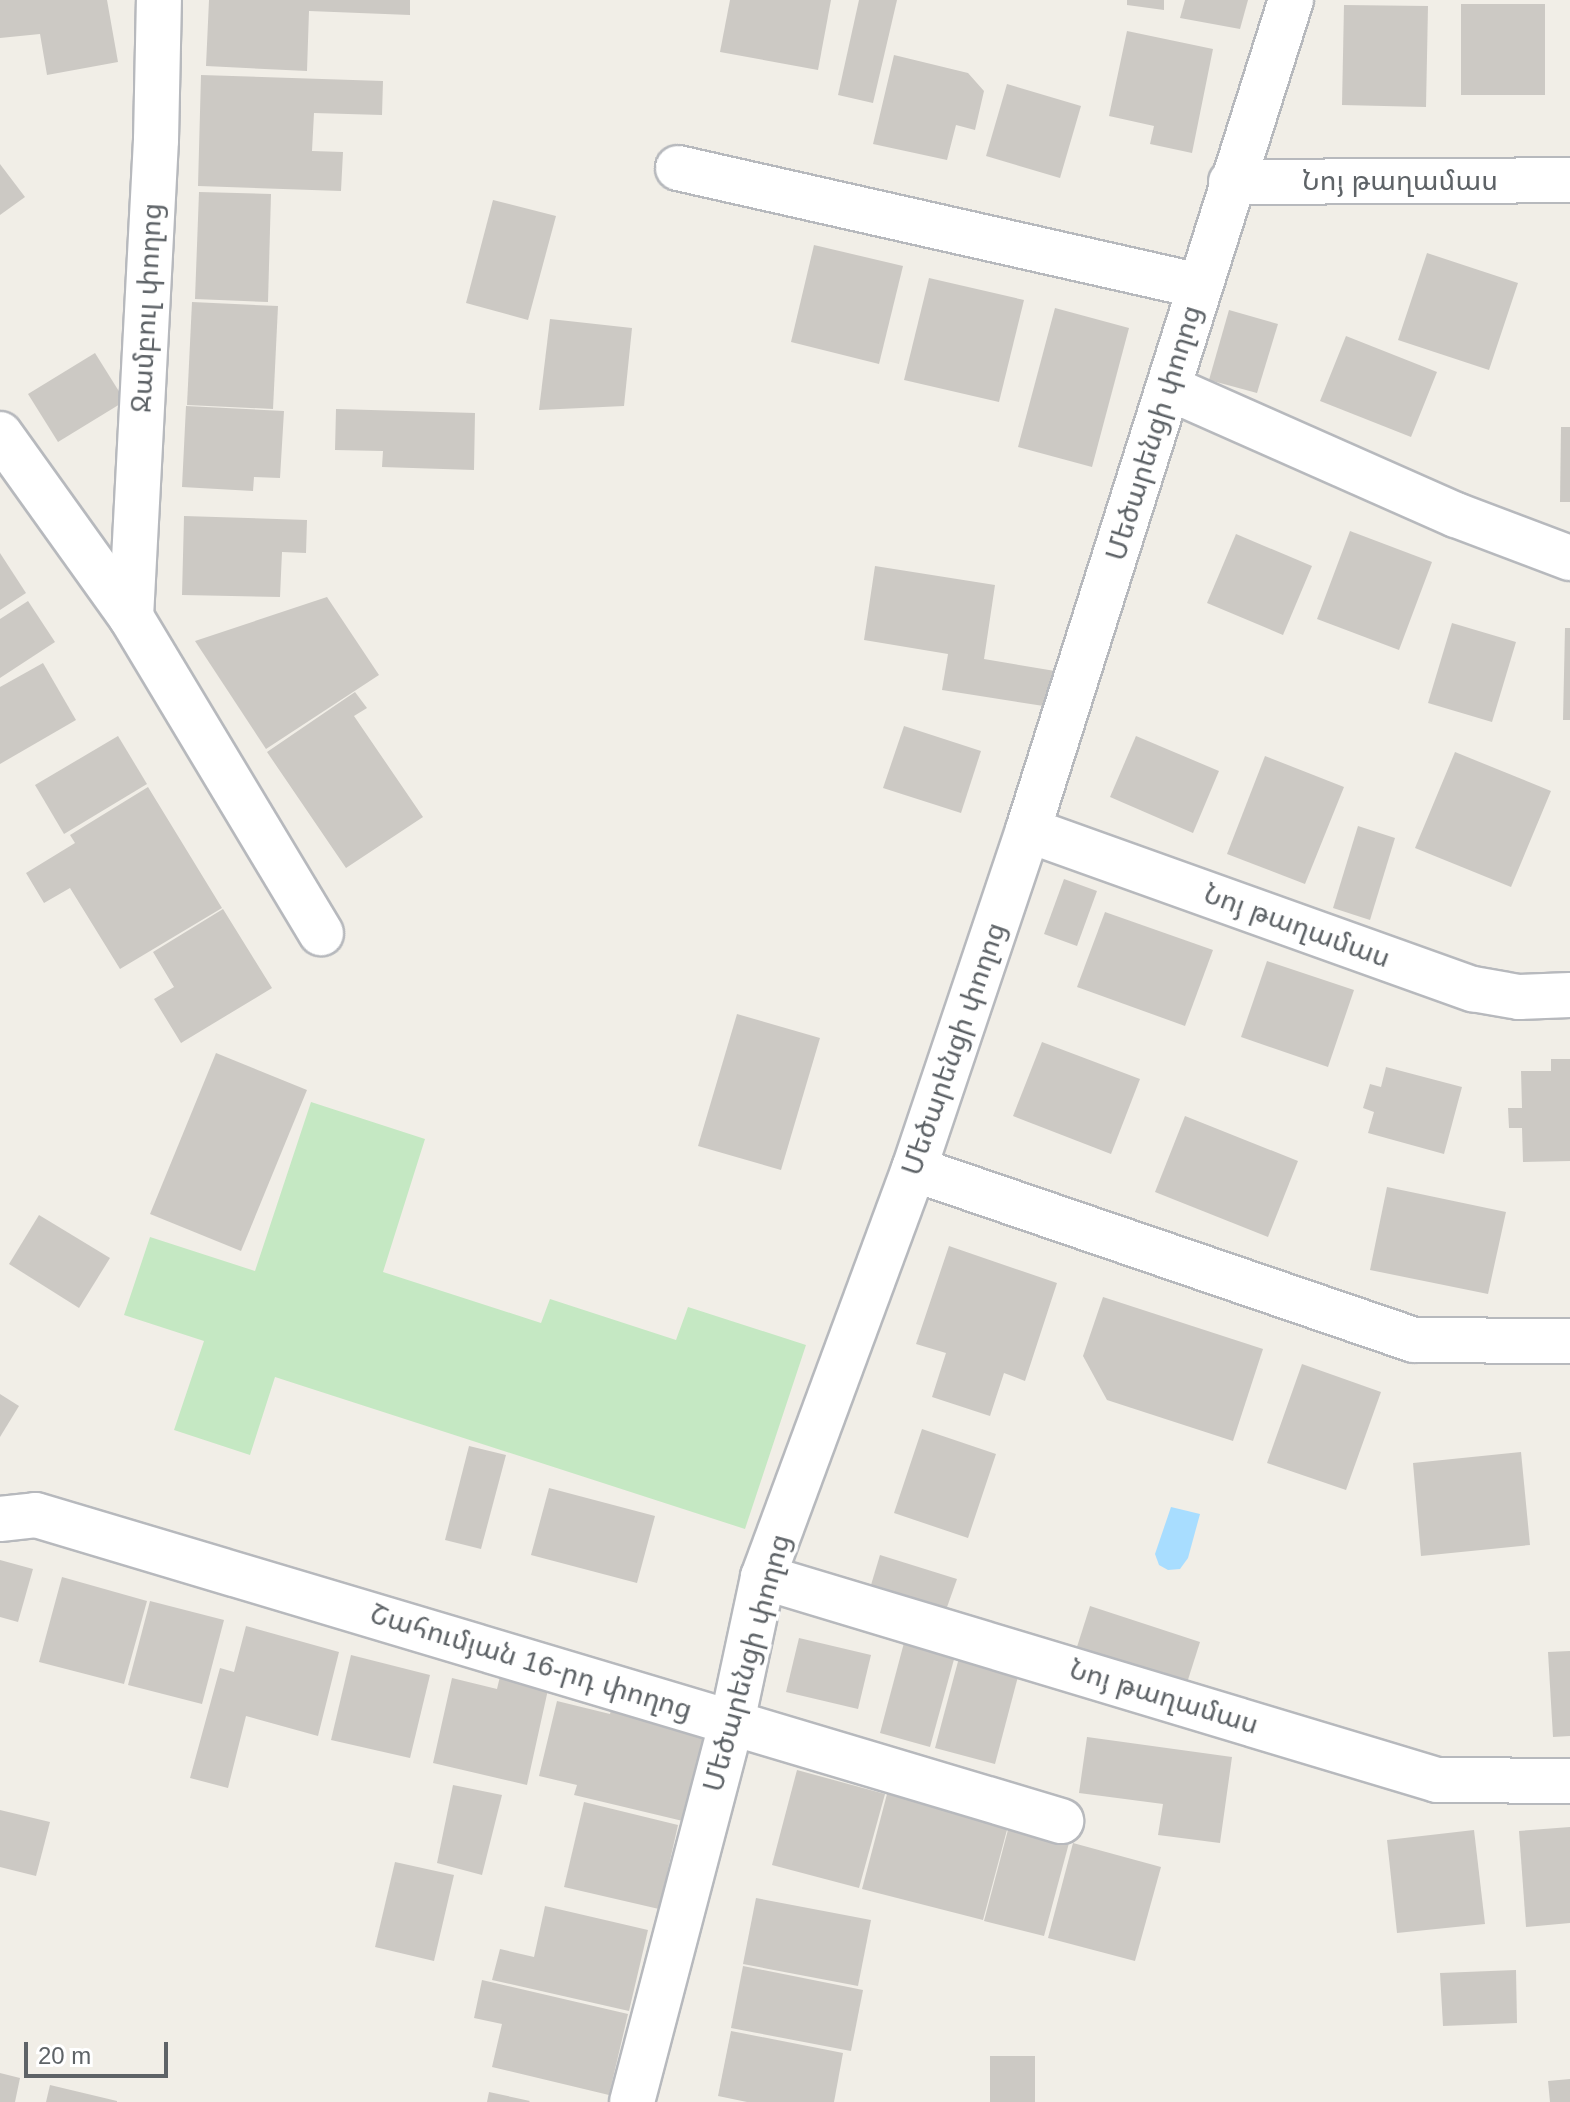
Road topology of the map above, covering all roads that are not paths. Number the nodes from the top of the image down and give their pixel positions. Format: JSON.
{"nodes":[{"id":1,"x":159,"y":0,"type":"edge"},
{"id":2,"x":1291,"y":0,"type":"edge"},
{"id":3,"x":678,"y":168,"type":"dead end"},
{"id":4,"x":1570,"y":180,"type":"edge"},
{"id":5,"x":1231,"y":182,"type":"junction"},
{"id":6,"x":1200,"y":286,"type":"junction"},
{"id":7,"x":1169,"y":388,"type":"junction"},
{"id":8,"x":0,"y":434,"type":"edge"},
{"id":9,"x":1570,"y":558,"type":"edge"},
{"id":10,"x":131,"y":617,"type":"junction"},
{"id":11,"x":1028,"y":830,"type":"junction"},
{"id":12,"x":321,"y":933,"type":"dead end"},
{"id":13,"x":1570,"y":995,"type":"edge"},
{"id":14,"x":914,"y":1169,"type":"junction"},
{"id":15,"x":1570,"y":1341,"type":"edge"},
{"id":16,"x":0,"y":1519,"type":"edge"},
{"id":17,"x":763,"y":1577,"type":"junction"},
{"id":18,"x":732,"y":1722,"type":"junction"},
{"id":19,"x":1570,"y":1781,"type":"edge"},
{"id":20,"x":1061,"y":1821,"type":"dead end"},
{"id":21,"x":632,"y":2102,"type":"edge"}],
"edges":[{"from":1,"to":10,"type":"street","name":"Ջամբուլ փողոց"},
{"from":2,"to":5,"type":"street","name":"Մեծարենցի փողոց"},
{"from":3,"to":6,"type":"street"},
{"from":4,"to":5,"type":"street","name":"Նոյ թաղամաս"},
{"from":5,"to":6,"type":"street","name":"Մեծարենցի փողոց"},
{"from":6,"to":7,"type":"street","name":"Մեծարենցի փողոց"},
{"from":7,"to":9,"type":"street"},
{"from":7,"to":11,"type":"street","name":"Մեծարենցի փողոց"},
{"from":8,"to":10,"type":"street"},
{"from":10,"to":12,"type":"street"},
{"from":11,"to":13,"type":"street","name":"Նոյ թաղամաս"},
{"from":11,"to":14,"type":"street","name":"Մեծարենցի փողոց"},
{"from":14,"to":15,"type":"street"},
{"from":14,"to":17,"type":"street","name":"Մեծարենցի փողոց"},
{"from":16,"to":18,"type":"street","name":"Շահումյան 16-րդ փողոց"},
{"from":17,"to":18,"type":"street","name":"Մեծարենցի փողոց"},
{"from":17,"to":19,"type":"street","name":"Նոյ թաղամաս"},
{"from":18,"to":20,"type":"street","name":"Շահումյան 16-րդ փողոց"},
{"from":18,"to":21,"type":"street","name":"Մեծարենցի փողոց"}]}
